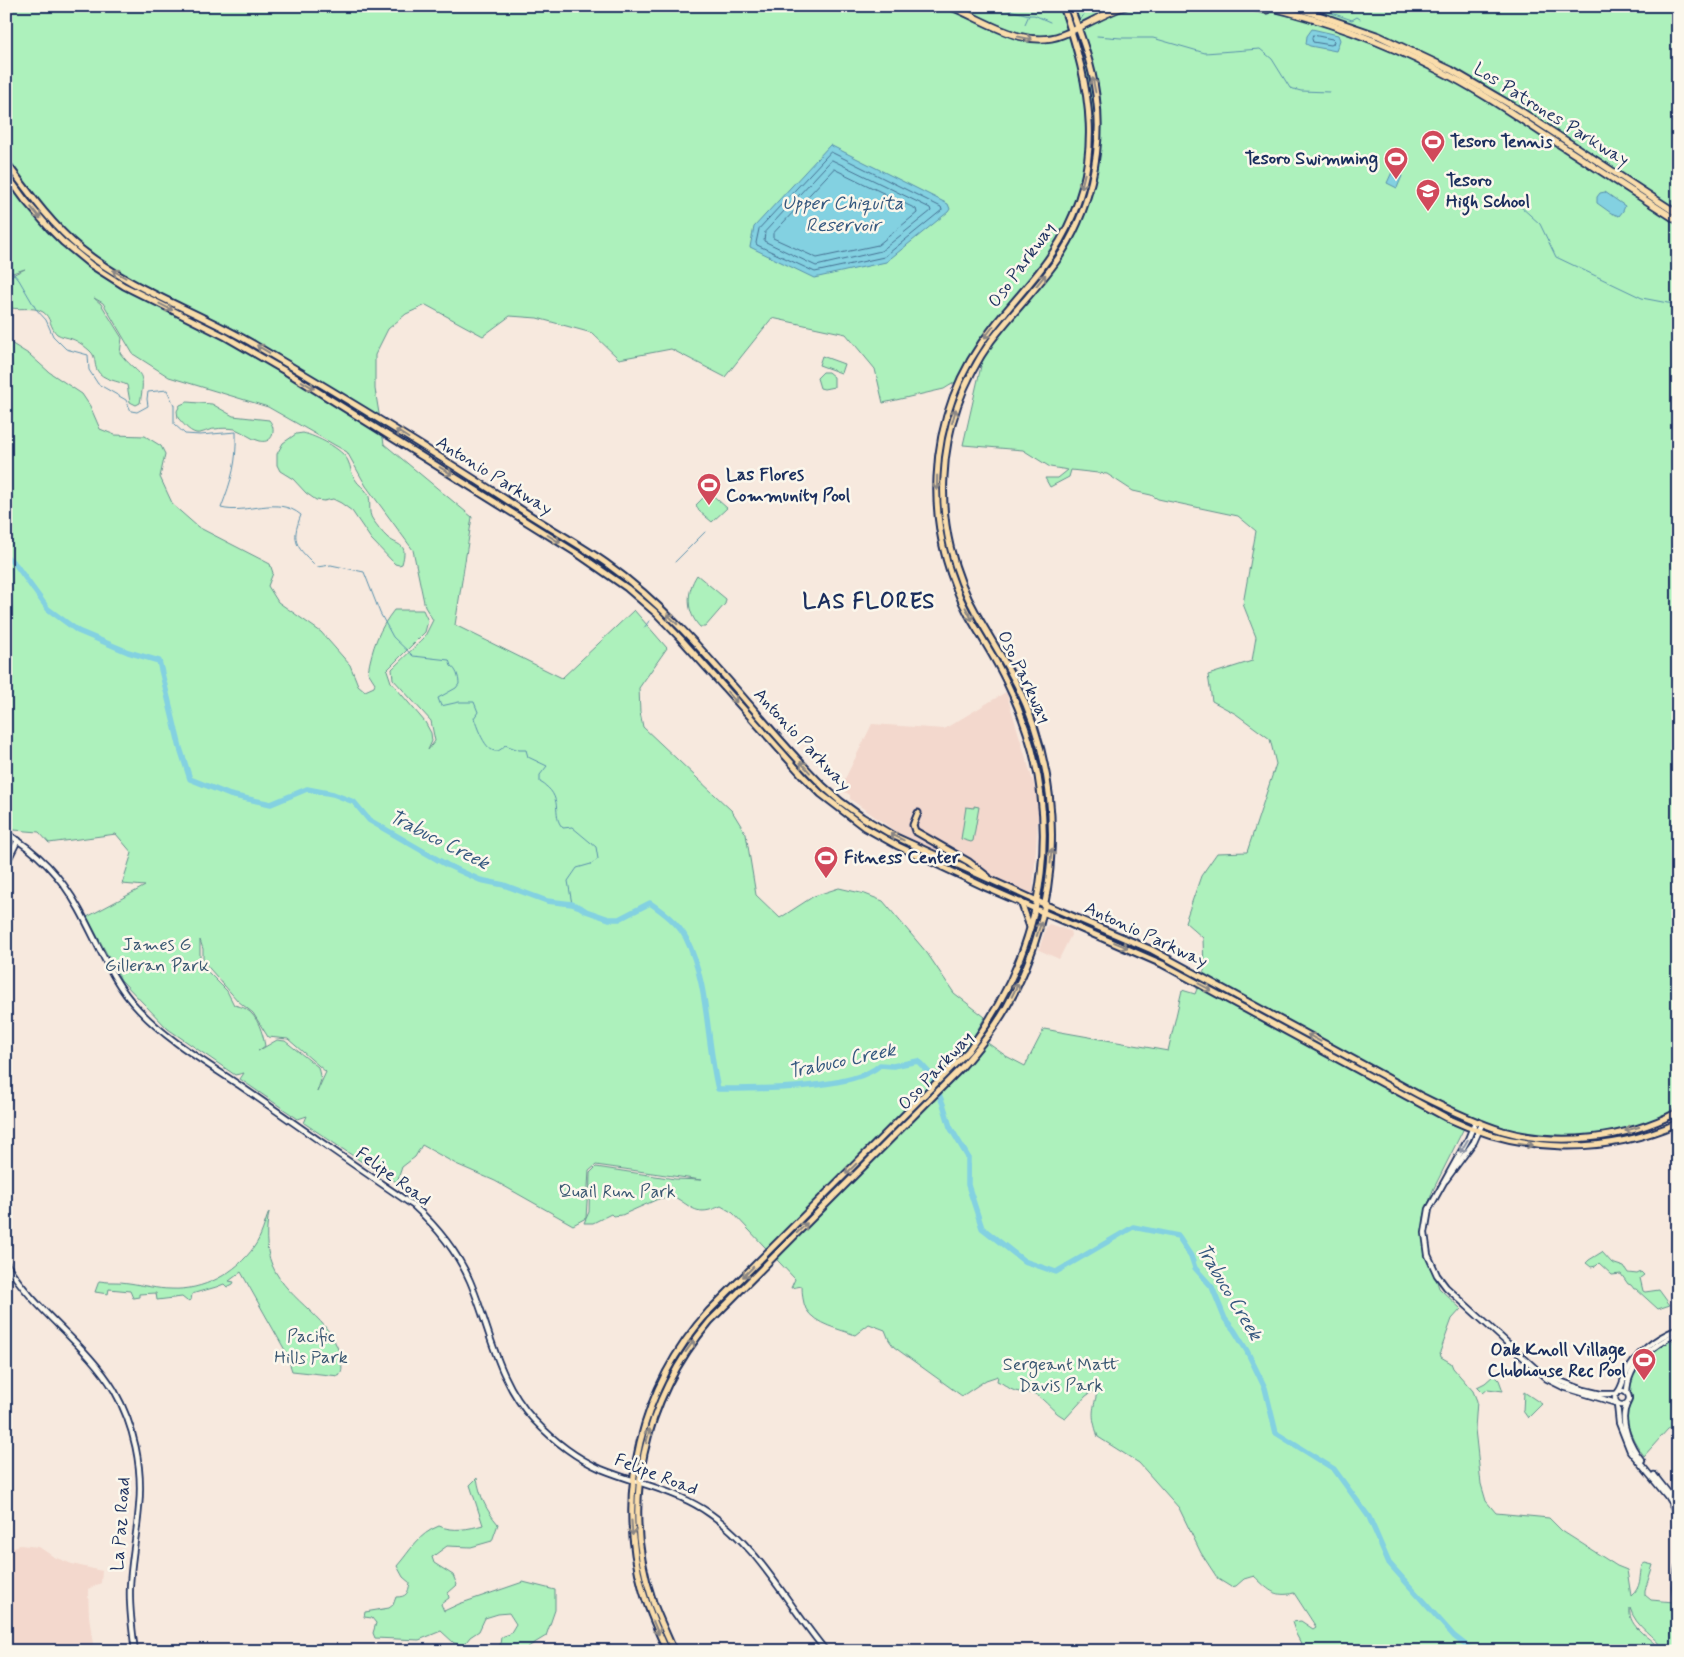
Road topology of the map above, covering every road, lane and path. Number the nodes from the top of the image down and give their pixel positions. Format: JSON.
{"nodes":[{"id":1,"x":945,"y":6,"type":"edge"},
{"id":2,"x":950,"y":6,"type":"edge"},
{"id":3,"x":1063,"y":6,"type":"edge"},
{"id":4,"x":1070,"y":6,"type":"edge"},
{"id":5,"x":1126,"y":6,"type":"edge"},
{"id":6,"x":1246,"y":6,"type":"edge"},
{"id":7,"x":1264,"y":6,"type":"edge"},
{"id":8,"x":1292,"y":6,"type":"edge"},
{"id":9,"x":990,"y":24,"type":"junction"},
{"id":10,"x":1334,"y":26,"type":"junction"},
{"id":11,"x":1078,"y":27,"type":"junction"},
{"id":12,"x":1070,"y":32,"type":"junction"},
{"id":13,"x":1090,"y":133,"type":"junction"},
{"id":14,"x":1098,"y":134,"type":"junction"},
{"id":15,"x":6,"y":162,"type":"edge"},
{"id":16,"x":6,"y":174,"type":"edge"},
{"id":17,"x":1678,"y":214,"type":"edge"},
{"id":18,"x":1678,"y":221,"type":"edge"},
{"id":19,"x":918,"y":813,"type":"dead end"},
{"id":20,"x":6,"y":833,"type":"edge"},
{"id":21,"x":18,"y":840,"type":"junction"},
{"id":22,"x":6,"y":864,"type":"edge"},
{"id":23,"x":990,"y":879,"type":"junction"},
{"id":24,"x":1037,"y":900,"type":"junction"},
{"id":25,"x":1021,"y":902,"type":"junction"},
{"id":26,"x":1046,"y":905,"type":"junction"},
{"id":27,"x":1036,"y":908,"type":"junction"},
{"id":28,"x":1044,"y":912,"type":"junction"},
{"id":29,"x":1031,"y":927,"type":"junction"},
{"id":30,"x":1108,"y":932,"type":"junction"},
{"id":31,"x":1102,"y":937,"type":"junction"},
{"id":32,"x":1356,"y":1064,"type":"junction"},
{"id":33,"x":959,"y":1065,"type":"junction"},
{"id":34,"x":1678,"y":1112,"type":"edge"},
{"id":35,"x":1475,"y":1122,"type":"junction"},
{"id":36,"x":1678,"y":1123,"type":"edge"},
{"id":37,"x":1482,"y":1124,"type":"junction"},
{"id":38,"x":1472,"y":1129,"type":"junction"},
{"id":39,"x":1479,"y":1132,"type":"junction"},
{"id":40,"x":1442,"y":1184,"type":"junction"},
{"id":41,"x":6,"y":1264,"type":"edge"},
{"id":42,"x":1678,"y":1329,"type":"edge"},
{"id":43,"x":1678,"y":1333,"type":"edge"},
{"id":44,"x":1544,"y":1375,"type":"junction"},
{"id":45,"x":1617,"y":1393,"type":"junction"},
{"id":46,"x":1627,"y":1393,"type":"junction"},
{"id":47,"x":1617,"y":1403,"type":"junction"},
{"id":48,"x":1627,"y":1404,"type":"junction"},
{"id":49,"x":632,"y":1479,"type":"junction"},
{"id":50,"x":640,"y":1482,"type":"junction"},
{"id":51,"x":1678,"y":1511,"type":"edge"},
{"id":52,"x":1678,"y":1520,"type":"edge"},
{"id":53,"x":1678,"y":1567,"type":"edge"},
{"id":54,"x":1678,"y":1582,"type":"edge"},
{"id":55,"x":1678,"y":1599,"type":"edge"},
{"id":56,"x":1678,"y":1612,"type":"edge"},
{"id":57,"x":135,"y":1651,"type":"edge"},
{"id":58,"x":667,"y":1651,"type":"edge"},
{"id":59,"x":674,"y":1651,"type":"edge"},
{"id":60,"x":826,"y":1651,"type":"edge"}],
"edges":[{"from":1,"to":9,"type":"highway"},
{"from":2,"to":9,"type":"highway"},
{"from":3,"to":12,"type":"main road","name":"Oso Parkway"},
{"from":4,"to":11,"type":"main road","name":"Oso Parkway"},
{"from":5,"to":11,"type":"highway"},
{"from":6,"to":10,"type":"highway"},
{"from":7,"to":10,"type":"highway"},
{"from":8,"to":17,"type":"highway","name":"Los Patrones Parkway"},
{"from":9,"to":12,"type":"highway","one_way":true},
{"from":10,"to":18,"type":"highway","name":"Los Patrones Parkway"},
{"from":11,"to":12,"type":"highway"},
{"from":14,"to":11,"type":"main road","name":"Oso Parkway","one_way":true},
{"from":12,"to":13,"type":"main road","name":"Oso Parkway"},
{"from":13,"to":14,"type":"main road"},
{"from":13,"to":24,"type":"main road","name":"Oso Parkway","one_way":true},
{"from":26,"to":14,"type":"main road","name":"Oso Parkway","one_way":true},
{"from":23,"to":15,"type":"main road","name":"Antonio Parkway","one_way":true},
{"from":16,"to":25,"type":"main road","name":"Antonio Parkway","one_way":true},
{"from":19,"to":23,"type":"main road"},
{"from":20,"to":21,"type":"main road","name":"Felipe Road"},
{"from":21,"to":22,"type":"main road"},
{"from":21,"to":49,"type":"main road","name":"Felipe Road"},
{"from":23,"to":24,"type":"main road","name":"Antonio Parkway"},
{"from":24,"to":26,"type":"main road","name":"Antonio Parkway"},
{"from":24,"to":27,"type":"main road","name":"Oso Parkway"},
{"from":25,"to":27,"type":"main road","name":"Antonio Parkway"},
{"from":25,"to":29,"type":"main road"},
{"from":26,"to":28,"type":"main road","name":"Oso Parkway"},
{"from":26,"to":30,"type":"main road","name":"Antonio Parkway"},
{"from":27,"to":28,"type":"main road","name":"Antonio Parkway"},
{"from":27,"to":29,"type":"main road","name":"Oso Parkway"},
{"from":28,"to":31,"type":"main road","name":"Antonio Parkway"},
{"from":33,"to":28,"type":"main road","name":"Oso Parkway","one_way":true},
{"from":29,"to":33,"type":"main road","name":"Oso Parkway"},
{"from":30,"to":31,"type":"main road"},
{"from":32,"to":30,"type":"main road","name":"Antonio Parkway","one_way":true},
{"from":31,"to":32,"type":"main road","name":"Antonio Parkway","one_way":true},
{"from":32,"to":35,"type":"main road","name":"Antonio Parkway"},
{"from":32,"to":38,"type":"main road","name":"Antonio Parkway"},
{"from":33,"to":49,"type":"main road","name":"Oso Parkway","one_way":true},
{"from":50,"to":33,"type":"main road","name":"Oso Parkway","one_way":true},
{"from":34,"to":37,"type":"main road","name":"Antonio Parkway","one_way":true},
{"from":35,"to":37,"type":"main road","name":"Antonio Parkway"},
{"from":35,"to":38,"type":"main road"},
{"from":39,"to":36,"type":"main road","name":"Antonio Parkway","one_way":true},
{"from":37,"to":39,"type":"main road"},
{"from":38,"to":39,"type":"main road","name":"Antonio Parkway"},
{"from":38,"to":40,"type":"main road","one_way":true},
{"from":39,"to":40,"type":"main road"},
{"from":40,"to":44,"type":"main road"},
{"from":41,"to":57,"type":"main road","name":"La Paz Road"},
{"from":42,"to":45,"type":"main road"},
{"from":43,"to":46,"type":"main road"},
{"from":44,"to":45,"type":"main road"},
{"from":44,"to":47,"type":"main road"},
{"from":45,"to":46,"type":"main road"},
{"from":45,"to":47,"type":"main road"},
{"from":46,"to":48,"type":"main road"},
{"from":47,"to":48,"type":"main road"},
{"from":47,"to":52,"type":"main road"},
{"from":48,"to":51,"type":"main road"},
{"from":49,"to":50,"type":"main road","name":"Felipe Road"},
{"from":49,"to":58,"type":"main road","name":"Oso Parkway","one_way":true},
{"from":50,"to":59,"type":"main road","name":"Oso Parkway"},
{"from":50,"to":60,"type":"main road","name":"Felipe Road"},
{"from":53,"to":56,"type":"main road"},
{"from":54,"to":55,"type":"main road"}]}
